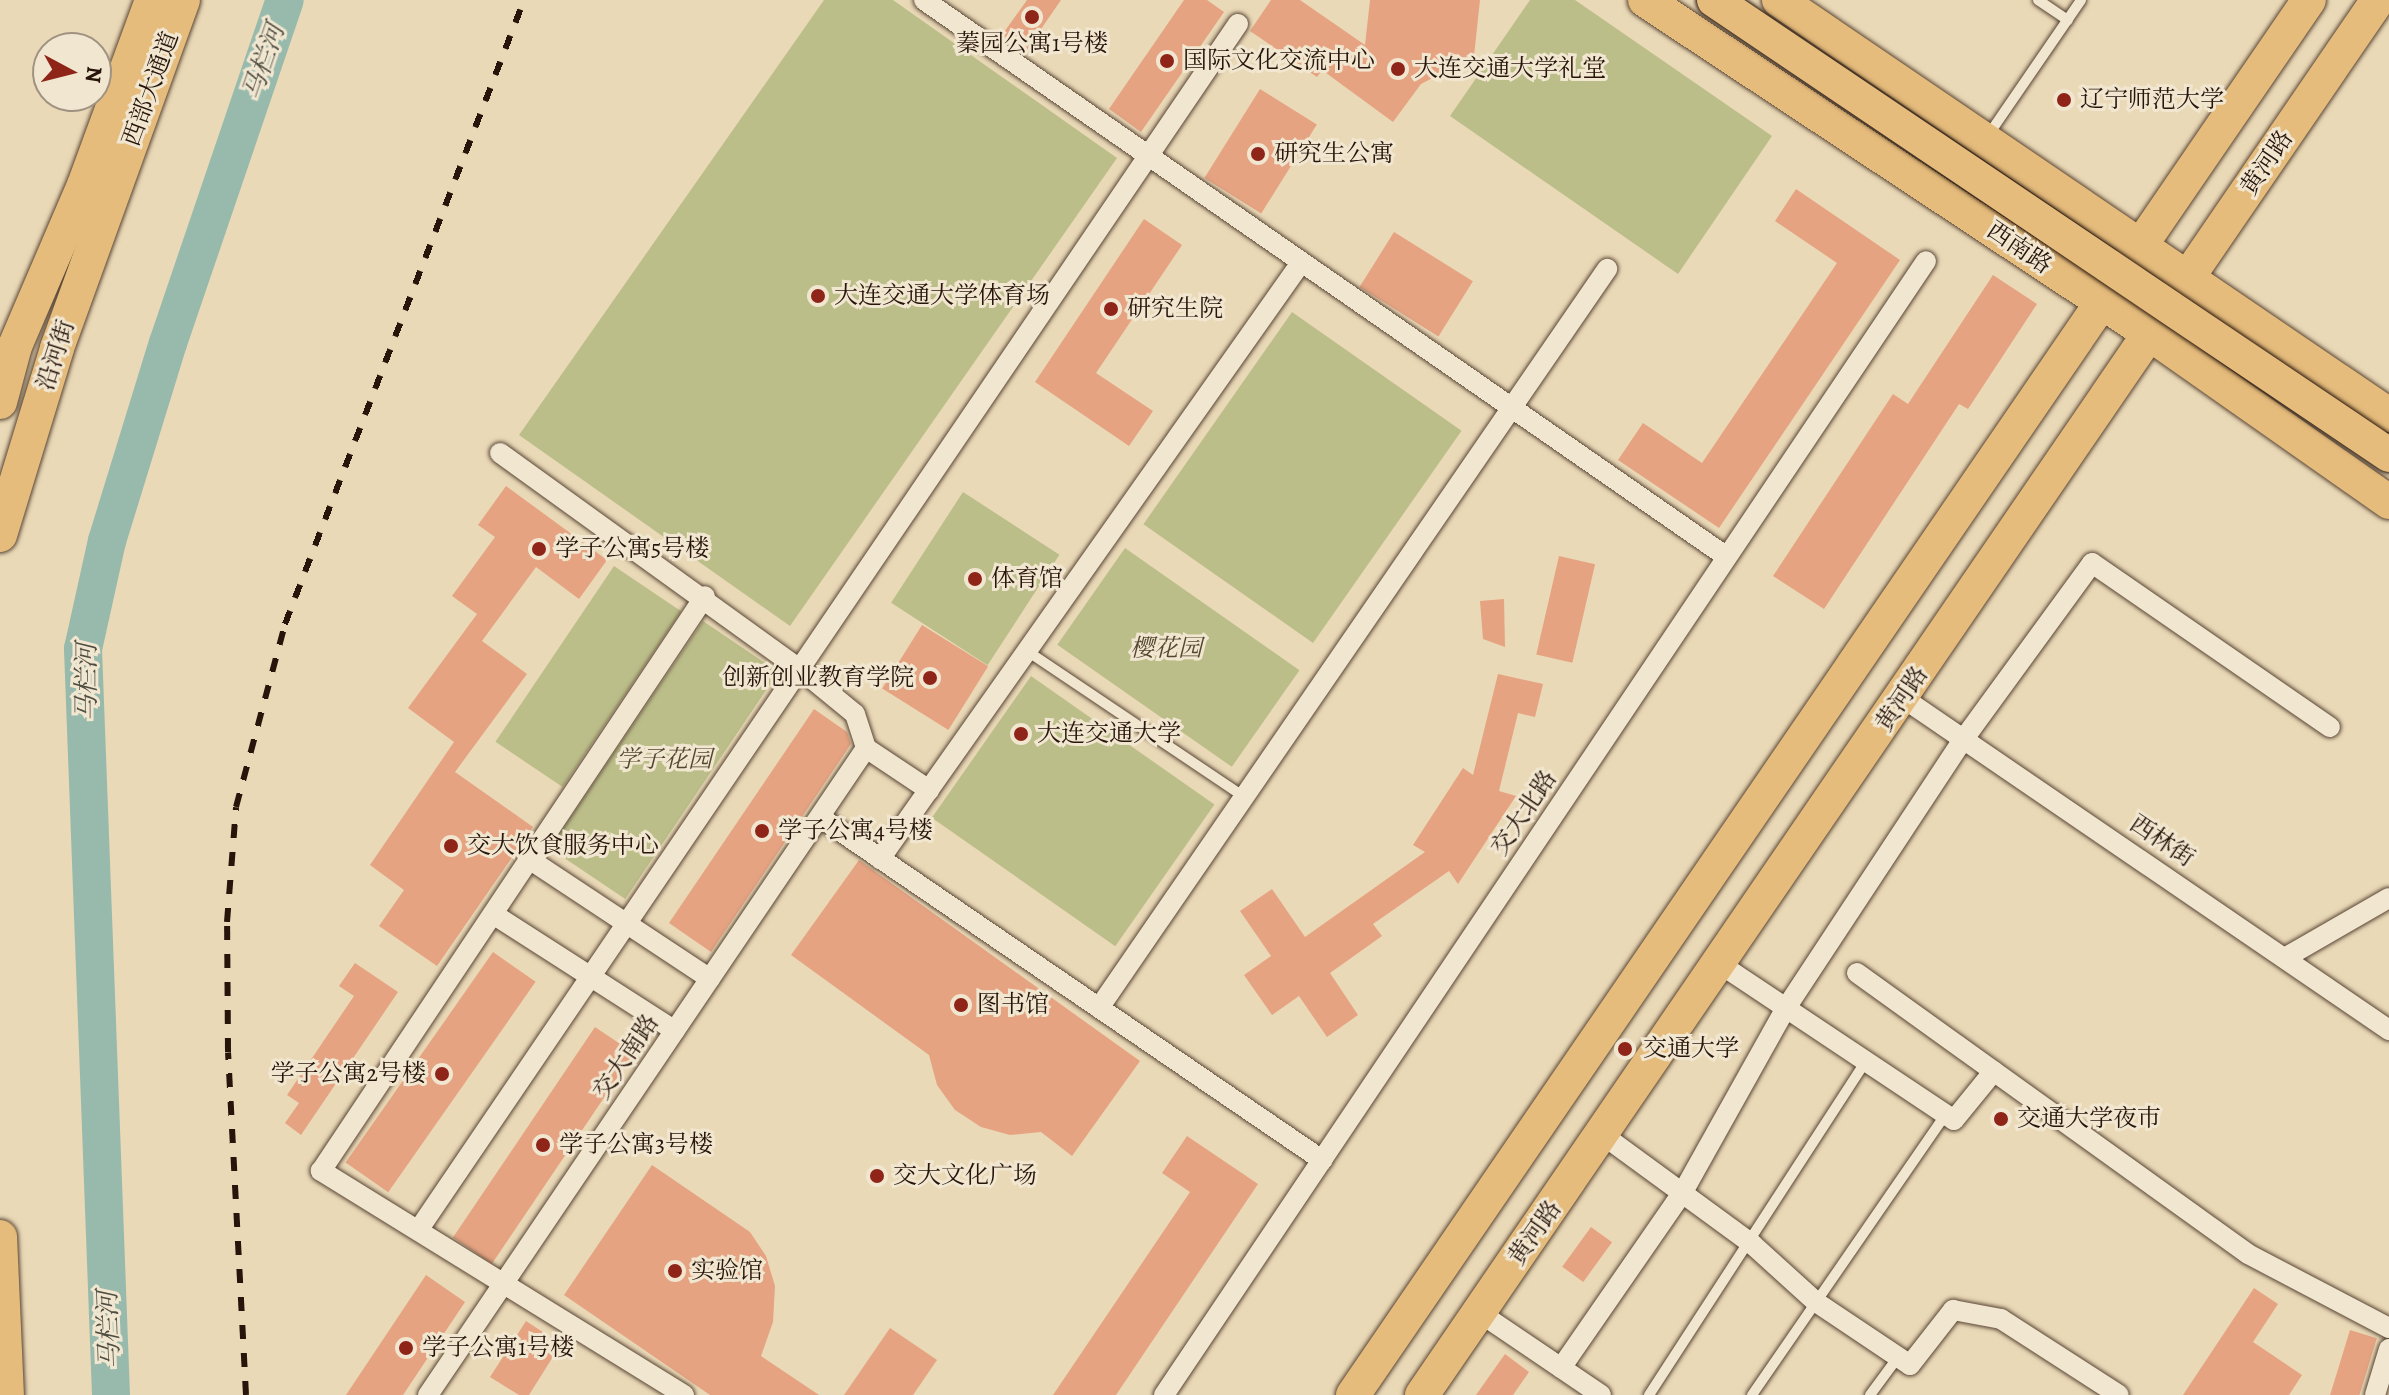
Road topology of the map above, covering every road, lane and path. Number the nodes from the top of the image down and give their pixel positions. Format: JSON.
{"nodes":[{"id":1,"x":150,"y":0,"type":"edge"},
{"id":2,"x":186,"y":0,"type":"edge"},
{"id":3,"x":924,"y":0,"type":"edge"},
{"id":4,"x":1645,"y":0,"type":"edge"},
{"id":5,"x":1714,"y":0,"type":"edge"},
{"id":6,"x":1779,"y":0,"type":"edge"},
{"id":7,"x":2038,"y":0,"type":"edge"},
{"id":8,"x":2081,"y":0,"type":"edge"},
{"id":9,"x":2309,"y":0,"type":"edge"},
{"id":10,"x":2378,"y":0,"type":"edge"},
{"id":11,"x":2068,"y":20,"type":"junction"},
{"id":12,"x":1238,"y":24,"type":"dead end"},
{"id":13,"x":1985,"y":141,"type":"junction"},
{"id":14,"x":1147,"y":159,"type":"junction"},
{"id":15,"x":120,"y":177,"type":"joint"},
{"id":16,"x":84,"y":185,"type":"joint"},
{"id":17,"x":2138,"y":249,"type":"junction"},
{"id":18,"x":1926,"y":261,"type":"dead end"},
{"id":19,"x":1300,"y":264,"type":"junction"},
{"id":20,"x":1607,"y":269,"type":"dead end"},
{"id":21,"x":2188,"y":279,"type":"junction"},
{"id":22,"x":2103,"y":304,"type":"junction"},
{"id":23,"x":2150,"y":334,"type":"junction"},
{"id":24,"x":8,"y":344,"type":"edge"},
{"id":25,"x":0,"y":402,"type":"edge"},
{"id":26,"x":1511,"y":409,"type":"junction"},
{"id":27,"x":2389,"y":415,"type":"edge"},
{"id":28,"x":500,"y":453,"type":"dead end"},
{"id":29,"x":2389,"y":455,"type":"edge"},
{"id":30,"x":2389,"y":502,"type":"edge"},
{"id":31,"x":0,"y":535,"type":"edge"},
{"id":32,"x":1727,"y":557,"type":"junction"},
{"id":33,"x":705,"y":596,"type":"junction"},
{"id":34,"x":1027,"y":651,"type":"junction"},
{"id":35,"x":800,"y":669,"type":"junction"},
{"id":36,"x":1903,"y":698,"type":"junction"},
{"id":37,"x":2330,"y":727,"type":"dead end"},
{"id":38,"x":1963,"y":740,"type":"junction"},
{"id":39,"x":866,"y":748,"type":"junction"},
{"id":40,"x":929,"y":790,"type":"junction"},
{"id":41,"x":1244,"y":797,"type":"junction"},
{"id":42,"x":821,"y":818,"type":"junction"},
{"id":43,"x":529,"y":859,"type":"junction"},
{"id":44,"x":880,"y":859,"type":"junction"},
{"id":45,"x":2389,"y":898,"type":"edge"},
{"id":46,"x":493,"y":914,"type":"junction"},
{"id":47,"x":626,"y":924,"type":"junction"},
{"id":48,"x":2288,"y":956,"type":"junction"},
{"id":49,"x":1720,"y":964,"type":"junction"},
{"id":50,"x":1857,"y":973,"type":"dead end"},
{"id":51,"x":590,"y":978,"type":"junction"},
{"id":52,"x":710,"y":979,"type":"junction"},
{"id":53,"x":1099,"y":1008,"type":"junction"},
{"id":54,"x":1786,"y":1008,"type":"junction"},
{"id":55,"x":2389,"y":1030,"type":"edge"},
{"id":56,"x":675,"y":1031,"type":"junction"},
{"id":57,"x":1866,"y":1061,"type":"junction"},
{"id":58,"x":1994,"y":1071,"type":"junction"},
{"id":59,"x":1946,"y":1114,"type":"junction"},
{"id":60,"x":1603,"y":1135,"type":"junction"},
{"id":61,"x":1322,"y":1160,"type":"junction"},
{"id":62,"x":1683,"y":1192,"type":"junction"},
{"id":63,"x":419,"y":1229,"type":"junction"},
{"id":64,"x":0,"y":1237,"type":"edge"},
{"id":65,"x":1752,"y":1244,"type":"junction"},
{"id":66,"x":504,"y":1280,"type":"junction"},
{"id":67,"x":1816,"y":1302,"type":"junction"},
{"id":68,"x":1480,"y":1313,"type":"junction"},
{"id":69,"x":2389,"y":1328,"type":"edge"},
{"id":70,"x":2389,"y":1349,"type":"edge"},
{"id":71,"x":1898,"y":1357,"type":"junction"},
{"id":72,"x":1561,"y":1368,"type":"junction"},
{"id":73,"x":7,"y":1395,"type":"edge"},
{"id":74,"x":428,"y":1395,"type":"edge"},
{"id":75,"x":684,"y":1395,"type":"edge"},
{"id":76,"x":1164,"y":1395,"type":"edge"},
{"id":77,"x":1353,"y":1395,"type":"edge"},
{"id":78,"x":1422,"y":1395,"type":"edge"},
{"id":79,"x":1601,"y":1395,"type":"edge"},
{"id":80,"x":1649,"y":1395,"type":"edge"},
{"id":81,"x":1752,"y":1395,"type":"edge"},
{"id":82,"x":1870,"y":1395,"type":"edge"},
{"id":83,"x":2119,"y":1395,"type":"edge"},
{"id":84,"x":2375,"y":1395,"type":"edge"}],
"edges":[{"from":1,"to":16,"type":"main road","name":"西部大通道"},
{"from":2,"to":15,"type":"main road","name":"西部大通道"},
{"from":3,"to":14,"type":"street"},
{"from":4,"to":22,"type":"main road","name":"西南路"},
{"from":5,"to":29,"type":"main road","name":"西南路","bridge":true},
{"from":6,"to":13,"type":"main road"},
{"from":7,"to":11,"type":"lane"},
{"from":8,"to":11,"type":"lane"},
{"from":9,"to":17,"type":"main road"},
{"from":10,"to":21,"type":"main road","name":"黄河路"},
{"from":11,"to":13,"type":"lane"},
{"from":12,"to":14,"type":"street"},
{"from":13,"to":17,"type":"main road"},
{"from":14,"to":19,"type":"street"},
{"from":14,"to":35,"type":"street"},
{"from":15,"to":31,"type":"main road","name":"沿河街"},
{"from":16,"to":24,"type":"main road","name":"沿河街"},
{"from":17,"to":21,"type":"main road"},
{"from":17,"to":22,"type":"main road"},
{"from":18,"to":32,"type":"street","name":"交大北路"},
{"from":19,"to":26,"type":"street"},
{"from":19,"to":34,"type":"street"},
{"from":20,"to":26,"type":"street"},
{"from":21,"to":23,"type":"main road","name":"黄河路"},
{"from":21,"to":27,"type":"main road"},
{"from":22,"to":23,"type":"main road","name":"西南路"},
{"from":22,"to":77,"type":"main road"},
{"from":23,"to":30,"type":"main road","name":"西南路"},
{"from":23,"to":36,"type":"main road","name":"黄河路"},
{"from":24,"to":25,"type":"main road","name":"沿河街"},
{"from":26,"to":32,"type":"street"},
{"from":26,"to":41,"type":"street"},
{"from":28,"to":33,"type":"street"},
{"from":32,"to":61,"type":"street","name":"交大北路"},
{"from":33,"to":35,"type":"street"},
{"from":33,"to":43,"type":"street"},
{"from":34,"to":40,"type":"street"},
{"from":34,"to":41,"type":"lane"},
{"from":35,"to":39,"type":"street"},
{"from":35,"to":47,"type":"street"},
{"from":36,"to":38,"type":"street","name":"西林街"},
{"from":36,"to":49,"type":"main road","name":"黄河路"},
{"from":37,"to":38,"type":"street"},
{"from":38,"to":48,"type":"street","name":"西林街"},
{"from":38,"to":54,"type":"street"},
{"from":39,"to":40,"type":"street"},
{"from":39,"to":42,"type":"street","name":"交大南路"},
{"from":40,"to":44,"type":"street"},
{"from":41,"to":53,"type":"street"},
{"from":42,"to":44,"type":"street"},
{"from":42,"to":52,"type":"street","name":"交大南路"},
{"from":43,"to":46,"type":"street"},
{"from":43,"to":47,"type":"street"},
{"from":44,"to":53,"type":"street"},
{"from":45,"to":48,"type":"street"},
{"from":46,"to":51,"type":"street"},
{"from":46,"to":63,"type":"street"},
{"from":47,"to":51,"type":"street"},
{"from":47,"to":52,"type":"street"},
{"from":48,"to":55,"type":"street","name":"西林街"},
{"from":49,"to":54,"type":"street"},
{"from":49,"to":60,"type":"main road","name":"黄河路"},
{"from":50,"to":58,"type":"street"},
{"from":51,"to":56,"type":"street"},
{"from":51,"to":63,"type":"street"},
{"from":52,"to":56,"type":"street","name":"交大南路"},
{"from":53,"to":61,"type":"street"},
{"from":54,"to":57,"type":"street"},
{"from":54,"to":62,"type":"street"},
{"from":56,"to":66,"type":"street","name":"交大南路"},
{"from":57,"to":59,"type":"street"},
{"from":57,"to":65,"type":"lane"},
{"from":58,"to":59,"type":"street"},
{"from":58,"to":69,"type":"street"},
{"from":59,"to":67,"type":"lane"},
{"from":60,"to":62,"type":"street"},
{"from":60,"to":68,"type":"main road","name":"黄河路"},
{"from":61,"to":76,"type":"street","name":"交大北路"},
{"from":62,"to":65,"type":"street"},
{"from":62,"to":72,"type":"street"},
{"from":63,"to":66,"type":"street"},
{"from":64,"to":73,"type":"main road"},
{"from":65,"to":67,"type":"street"},
{"from":65,"to":80,"type":"lane"},
{"from":66,"to":74,"type":"street","name":"交大南路"},
{"from":66,"to":75,"type":"street"},
{"from":67,"to":71,"type":"street"},
{"from":67,"to":81,"type":"lane"},
{"from":68,"to":72,"type":"street"},
{"from":68,"to":78,"type":"main road","name":"黄河路"},
{"from":70,"to":84,"type":"street"},
{"from":71,"to":82,"type":"lane"},
{"from":71,"to":83,"type":"street"},
{"from":72,"to":79,"type":"street"}]}
